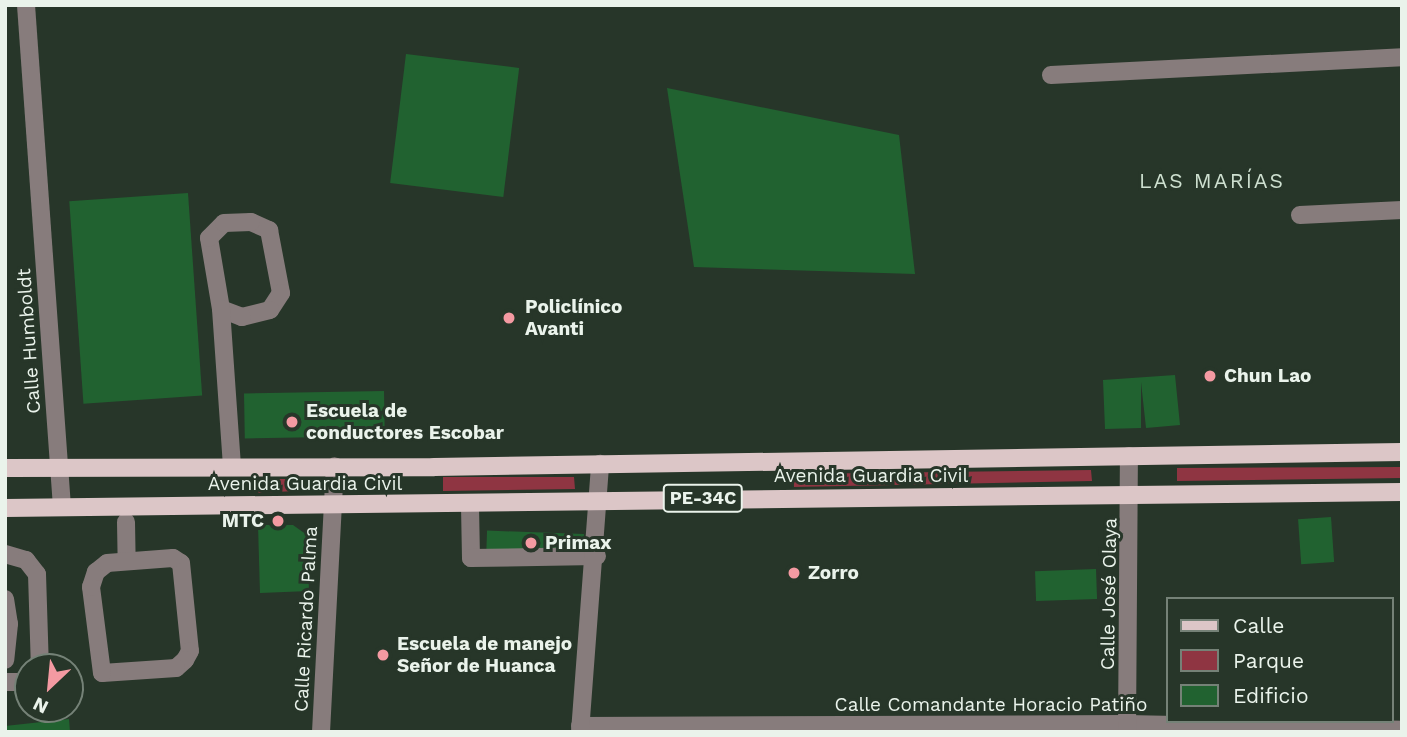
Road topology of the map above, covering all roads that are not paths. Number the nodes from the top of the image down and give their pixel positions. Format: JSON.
{"nodes":[{"id":1,"x":26,"y":5,"type":"edge"},
{"id":2,"x":1402,"y":57,"type":"edge"},
{"id":3,"x":1051,"y":75,"type":"dead end"},
{"id":4,"x":1402,"y":210,"type":"edge"},
{"id":5,"x":1300,"y":215,"type":"dead end"},
{"id":6,"x":221,"y":309,"type":"junction"},
{"id":7,"x":1402,"y":452,"type":"edge"},
{"id":8,"x":1129,"y":456,"type":"junction"},
{"id":9,"x":600,"y":464,"type":"junction"},
{"id":10,"x":335,"y":466,"type":"junction"},
{"id":11,"x":232,"y":467,"type":"junction"},
{"id":12,"x":5,"y":468,"type":"edge"},
{"id":13,"x":59,"y":468,"type":"junction"},
{"id":14,"x":1402,"y":492,"type":"edge"},
{"id":15,"x":1132,"y":495,"type":"junction"},
{"id":16,"x":600,"y":499,"type":"junction"},
{"id":17,"x":333,"y":503,"type":"junction"},
{"id":18,"x":470,"y":506,"type":"junction"},
{"id":19,"x":62,"y":507,"type":"junction"},
{"id":20,"x":5,"y":508,"type":"edge"},
{"id":21,"x":126,"y":522,"type":"dead end"},
{"id":22,"x":5,"y":554,"type":"edge"},
{"id":23,"x":597,"y":556,"type":"junction"},
{"id":24,"x":127,"y":561,"type":"junction"},
{"id":25,"x":5,"y":599,"type":"edge"},
{"id":26,"x":38,"y":623,"type":"junction"},
{"id":27,"x":7,"y":624,"type":"edge"},
{"id":28,"x":39,"y":653,"type":"edge"},
{"id":29,"x":5,"y":660,"type":"edge"},
{"id":30,"x":1127,"y":728,"type":"edge"},
{"id":31,"x":580,"y":729,"type":"edge"},
{"id":32,"x":873,"y":729,"type":"edge"},
{"id":33,"x":1396,"y":731,"type":"edge"},
{"id":34,"x":321,"y":732,"type":"edge"}],
"edges":[{"from":1,"to":13,"type":"street","name":"Calle Humboldt"},
{"from":2,"to":3,"type":"street"},
{"from":4,"to":5,"type":"street"},
{"from":6,"to":6,"type":"street"},
{"from":6,"to":11,"type":"street"},
{"from":7,"to":8,"type":"main road","name":"Avenida Guardia Civil","number":"PE-34C"},
{"from":8,"to":9,"type":"main road","name":"Avenida Guardia Civil","number":"PE-34C"},
{"from":8,"to":15,"type":"street","name":"Calle José Olaya"},
{"from":9,"to":10,"type":"main road","name":"Avenida Guardia Civil","number":"PE-34C"},
{"from":9,"to":16,"type":"street"},
{"from":10,"to":11,"type":"main road","name":"Avenida Guardia Civil","number":"PE-34C"},
{"from":10,"to":17,"type":"street","name":"Calle Ricardo Palma"},
{"from":11,"to":13,"type":"main road","name":"Avenida Guardia Civil","number":"PE-34C"},
{"from":12,"to":13,"type":"main road","name":"Avenida Guardia Civil","number":"PE-34C"},
{"from":13,"to":19,"type":"street","name":"Calle Humboldt"},
{"from":14,"to":15,"type":"main road","name":"Avenida Guardia Civil","number":"PE-34C"},
{"from":15,"to":16,"type":"main road","name":"Avenida Guardia Civil","number":"PE-34C"},
{"from":15,"to":30,"type":"street","name":"Calle José Olaya"},
{"from":16,"to":18,"type":"main road","name":"Avenida Guardia Civil","number":"PE-34C"},
{"from":16,"to":23,"type":"street"},
{"from":17,"to":18,"type":"main road","name":"Avenida Guardia Civil","number":"PE-34C"},
{"from":17,"to":19,"type":"main road","name":"Avenida Guardia Civil","number":"PE-34C"},
{"from":17,"to":34,"type":"street","name":"Calle Ricardo Palma"},
{"from":18,"to":23,"type":"street"},
{"from":19,"to":20,"type":"main road","name":"Avenida Guardia Civil","number":"PE-34C"},
{"from":21,"to":24,"type":"street"},
{"from":22,"to":26,"type":"street"},
{"from":23,"to":31,"type":"street"},
{"from":24,"to":24,"type":"street"},
{"from":25,"to":27,"type":"street"},
{"from":26,"to":27,"type":"street"},
{"from":26,"to":28,"type":"street"},
{"from":27,"to":29,"type":"street"},
{"from":30,"to":32,"type":"street","name":"Calle Comandante Horacio Patiño"},
{"from":30,"to":33,"type":"street","name":"Calle Comandante Horacio Patiño"},
{"from":31,"to":32,"type":"street","name":"Calle Comandante Horacio Patiño"}]}
